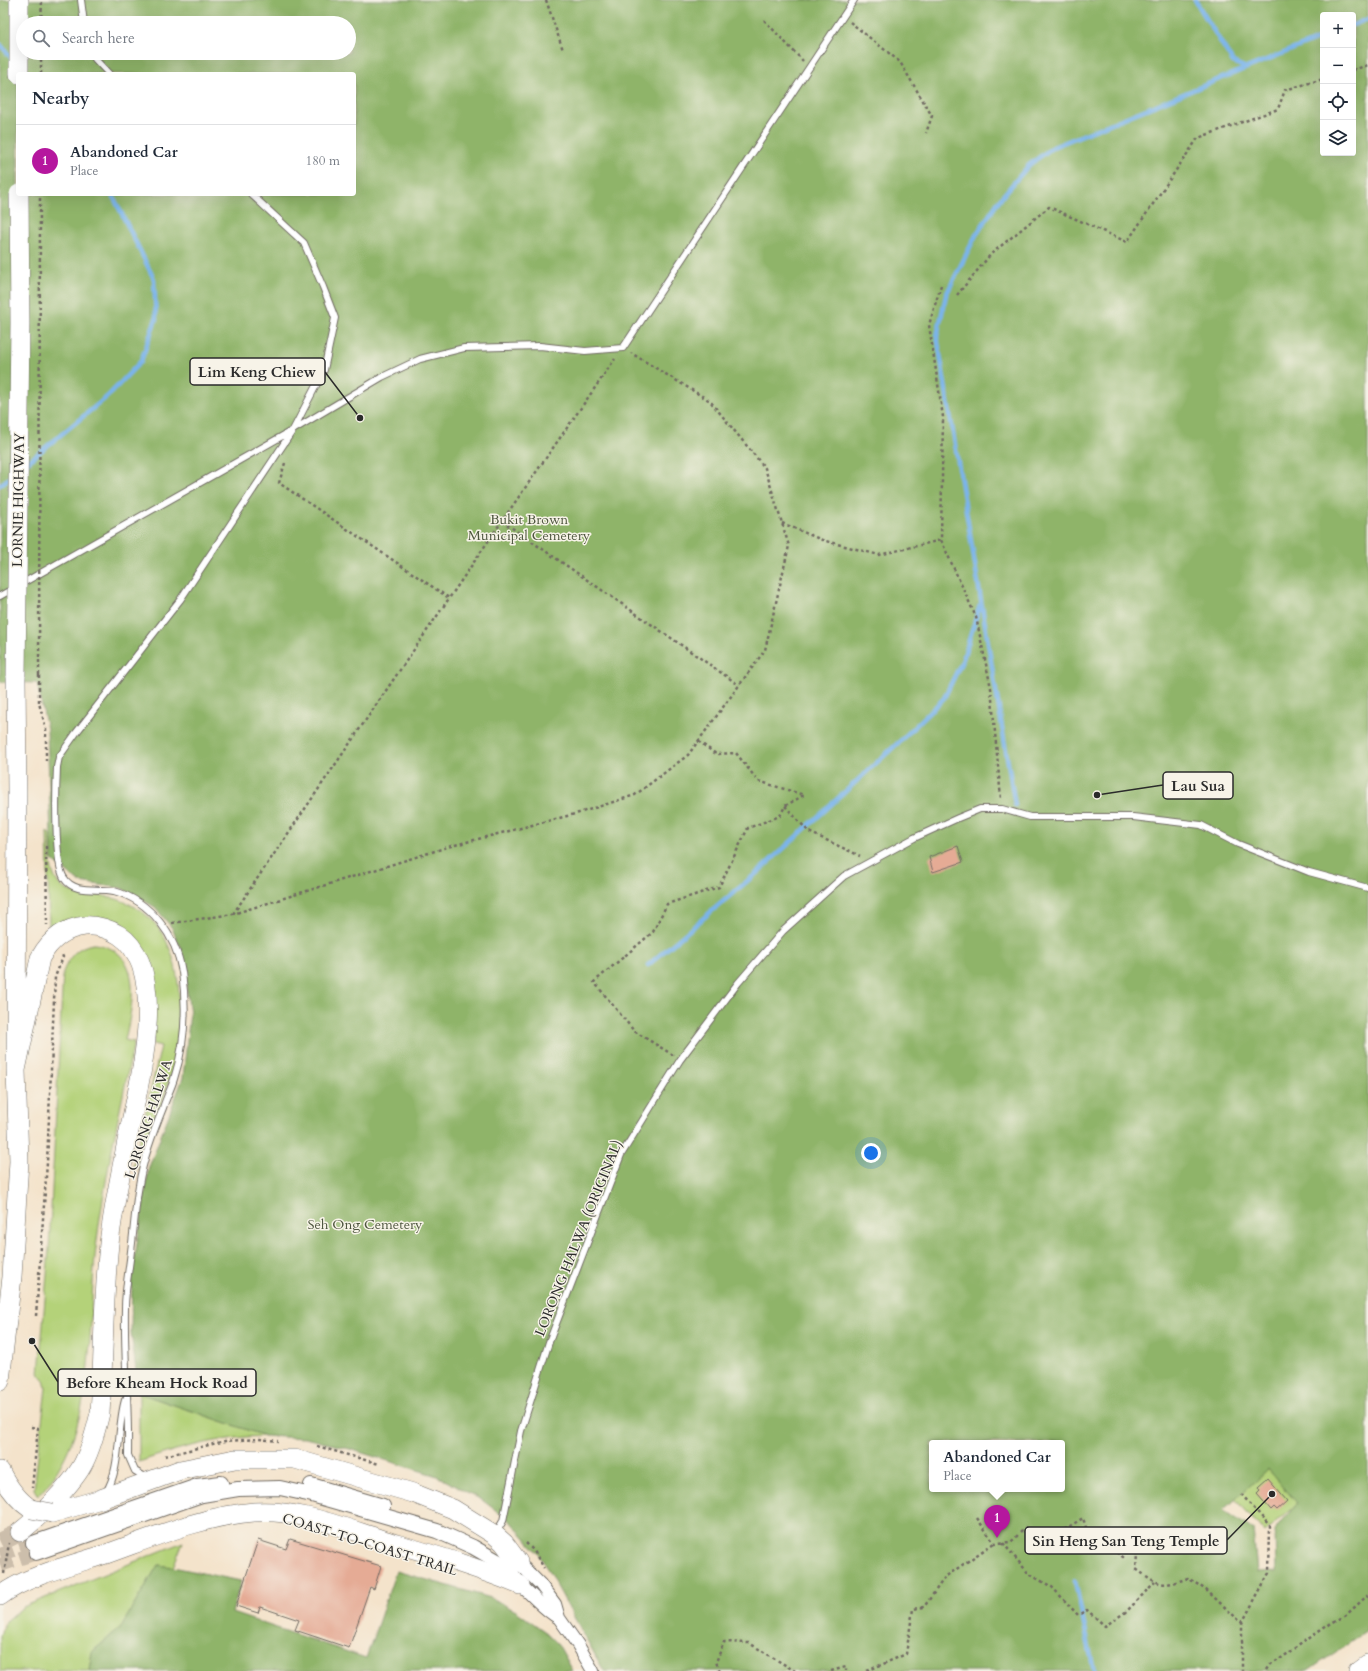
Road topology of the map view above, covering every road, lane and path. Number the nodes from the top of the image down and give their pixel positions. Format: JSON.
{"nodes":[{"id":1,"x":19,"y":0,"type":"edge"},
{"id":2,"x":42,"y":0,"type":"edge"},
{"id":3,"x":81,"y":0,"type":"edge"},
{"id":4,"x":546,"y":0,"type":"edge"},
{"id":5,"x":854,"y":0,"type":"edge"},
{"id":6,"x":19,"y":16,"type":"edge"},
{"id":7,"x":41,"y":16,"type":"edge"},
{"id":8,"x":83,"y":16,"type":"edge"},
{"id":9,"x":844,"y":16,"type":"junction"},
{"id":10,"x":764,"y":20,"type":"dead end"},
{"id":11,"x":563,"y":50,"type":"dead end"},
{"id":12,"x":19,"y":60,"type":"edge"},
{"id":13,"x":41,"y":60,"type":"edge"},
{"id":14,"x":97,"y":60,"type":"edge"},
{"id":15,"x":805,"y":63,"type":"dead end"},
{"id":16,"x":1368,"y":65,"type":"edge"},
{"id":17,"x":1356,"y":69,"type":"edge"},
{"id":18,"x":19,"y":72,"type":"edge"},
{"id":19,"x":41,"y":72,"type":"edge"},
{"id":20,"x":107,"y":72,"type":"edge"},
{"id":21,"x":1320,"y":80,"type":"edge"},
{"id":22,"x":926,"y":133,"type":"dead end"},
{"id":23,"x":19,"y":196,"type":"edge"},
{"id":24,"x":40,"y":196,"type":"edge"},
{"id":25,"x":253,"y":196,"type":"edge"},
{"id":26,"x":941,"y":285,"type":"dead end"},
{"id":27,"x":957,"y":295,"type":"dead end"},
{"id":28,"x":623,"y":348,"type":"junction"},
{"id":29,"x":293,"y":430,"type":"junction"},
{"id":30,"x":285,"y":460,"type":"dead end"},
{"id":31,"x":502,"y":521,"type":"junction"},
{"id":32,"x":782,"y":523,"type":"junction"},
{"id":33,"x":941,"y":540,"type":"junction"},
{"id":34,"x":0,"y":596,"type":"edge"},
{"id":35,"x":449,"y":598,"type":"junction"},
{"id":36,"x":39,"y":675,"type":"dead end"},
{"id":37,"x":739,"y":685,"type":"junction"},
{"id":38,"x":698,"y":741,"type":"junction"},
{"id":39,"x":785,"y":806,"type":"junction"},
{"id":40,"x":1002,"y":809,"type":"junction"},
{"id":41,"x":870,"y":860,"type":"junction"},
{"id":42,"x":1368,"y":888,"type":"edge"},
{"id":43,"x":233,"y":914,"type":"junction"},
{"id":44,"x":164,"y":925,"type":"junction"},
{"id":45,"x":66,"y":953,"type":"dead end"},
{"id":46,"x":63,"y":957,"type":"dead end"},
{"id":47,"x":680,"y":1060,"type":"junction"},
{"id":48,"x":16,"y":1070,"type":"junction"},
{"id":49,"x":0,"y":1381,"type":"edge"},
{"id":50,"x":126,"y":1397,"type":"junction"},
{"id":51,"x":31,"y":1427,"type":"dead end"},
{"id":52,"x":0,"y":1471,"type":"edge"},
{"id":53,"x":153,"y":1479,"type":"junction"},
{"id":54,"x":1242,"y":1495,"type":"dead end"},
{"id":55,"x":102,"y":1499,"type":"junction"},
{"id":56,"x":29,"y":1501,"type":"junction"},
{"id":57,"x":977,"y":1518,"type":"dead end"},
{"id":58,"x":495,"y":1535,"type":"junction"},
{"id":59,"x":25,"y":1541,"type":"junction"},
{"id":60,"x":1003,"y":1542,"type":"junction"},
{"id":61,"x":994,"y":1543,"type":"junction"},
{"id":62,"x":518,"y":1562,"type":"junction"},
{"id":63,"x":1155,"y":1582,"type":"junction"},
{"id":64,"x":520,"y":1585,"type":"junction"},
{"id":65,"x":3,"y":1593,"type":"edge"},
{"id":66,"x":1368,"y":1595,"type":"edge"},
{"id":67,"x":559,"y":1618,"type":"junction"},
{"id":68,"x":1242,"y":1623,"type":"junction"},
{"id":69,"x":1368,"y":1665,"type":"edge"},
{"id":70,"x":593,"y":1671,"type":"edge"},
{"id":71,"x":720,"y":1671,"type":"edge"},
{"id":72,"x":795,"y":1671,"type":"edge"},
{"id":73,"x":831,"y":1671,"type":"edge"},
{"id":74,"x":846,"y":1671,"type":"edge"},
{"id":75,"x":867,"y":1671,"type":"edge"},
{"id":76,"x":1242,"y":1671,"type":"edge"},
{"id":77,"x":1266,"y":1671,"type":"edge"},
{"id":78,"x":1360,"y":1671,"type":"edge"}],
"edges":[{"from":1,"to":6,"type":"highway"},
{"from":2,"to":7,"type":"path"},
{"from":3,"to":8,"type":"lane"},
{"from":4,"to":11,"type":"path"},
{"from":5,"to":9,"type":"lane"},
{"from":9,"to":22,"type":"path"},
{"from":9,"to":28,"type":"lane"},
{"from":10,"to":15,"type":"path"},
{"from":12,"to":18,"type":"highway"},
{"from":13,"to":19,"type":"path"},
{"from":14,"to":20,"type":"lane"},
{"from":16,"to":17,"type":"path"},
{"from":21,"to":27,"type":"path"},
{"from":23,"to":48,"type":"highway","name":"LORNIE HIGHWAY","bridge":true},
{"from":24,"to":36,"type":"path","bridge":true},
{"from":25,"to":29,"type":"lane","name":"LORONG HALWA"},
{"from":26,"to":33,"type":"path"},
{"from":28,"to":29,"type":"lane"},
{"from":28,"to":31,"type":"path"},
{"from":28,"to":32,"type":"path"},
{"from":29,"to":34,"type":"lane"},
{"from":29,"to":44,"type":"lane","name":"LORONG HALWA"},
{"from":30,"to":35,"type":"path"},
{"from":31,"to":35,"type":"path"},
{"from":31,"to":37,"type":"path"},
{"from":32,"to":33,"type":"path"},
{"from":32,"to":37,"type":"path"},
{"from":33,"to":40,"type":"path"},
{"from":35,"to":43,"type":"path"},
{"from":37,"to":38,"type":"path"},
{"from":38,"to":39,"type":"path"},
{"from":38,"to":43,"type":"path"},
{"from":39,"to":41,"type":"path"},
{"from":39,"to":47,"type":"path"},
{"from":40,"to":41,"type":"lane","name":"LORONG HALWA (ORIGINAL)"},
{"from":40,"to":42,"type":"lane","name":"LORONG HALWA (ORIGINAL)"},
{"from":41,"to":47,"type":"lane","name":"LORONG HALWA (ORIGINAL)"},
{"from":43,"to":44,"type":"path"},
{"from":44,"to":50,"type":"lane","name":"LORONG HALWA"},
{"from":45,"to":46,"type":"path"},
{"from":47,"to":58,"type":"lane","name":"LORONG HALWA (ORIGINAL)"},
{"from":48,"to":49,"type":"highway","name":"LORNIE HIGHWAY"},
{"from":48,"to":59,"type":"highway"},
{"from":50,"to":53,"type":"lane","name":"LORONG HALWA"},
{"from":50,"to":55,"type":"lane","name":"LORONG HALWA"},
{"from":51,"to":56,"type":"path"},
{"from":52,"to":56,"type":"highway"},
{"from":53,"to":55,"type":"highway"},
{"from":53,"to":58,"type":"highway"},
{"from":54,"to":68,"type":"path"},
{"from":55,"to":56,"type":"highway","bridge":true},
{"from":57,"to":61,"type":"path"},
{"from":58,"to":62,"type":"highway"},
{"from":59,"to":62,"type":"street"},
{"from":59,"to":64,"type":"street"},
{"from":59,"to":65,"type":"path"},
{"from":60,"to":61,"type":"path"},
{"from":60,"to":63,"type":"path"},
{"from":60,"to":63,"type":"path"},
{"from":61,"to":75,"type":"path"},
{"from":62,"to":67,"type":"street"},
{"from":63,"to":68,"type":"path"},
{"from":64,"to":65,"type":"highway"},
{"from":64,"to":67,"type":"street"},
{"from":66,"to":77,"type":"path"},
{"from":67,"to":70,"type":"street"},
{"from":68,"to":76,"type":"path"},
{"from":69,"to":78,"type":"highway"},
{"from":71,"to":72,"type":"path"},
{"from":73,"to":74,"type":"path"}]}
